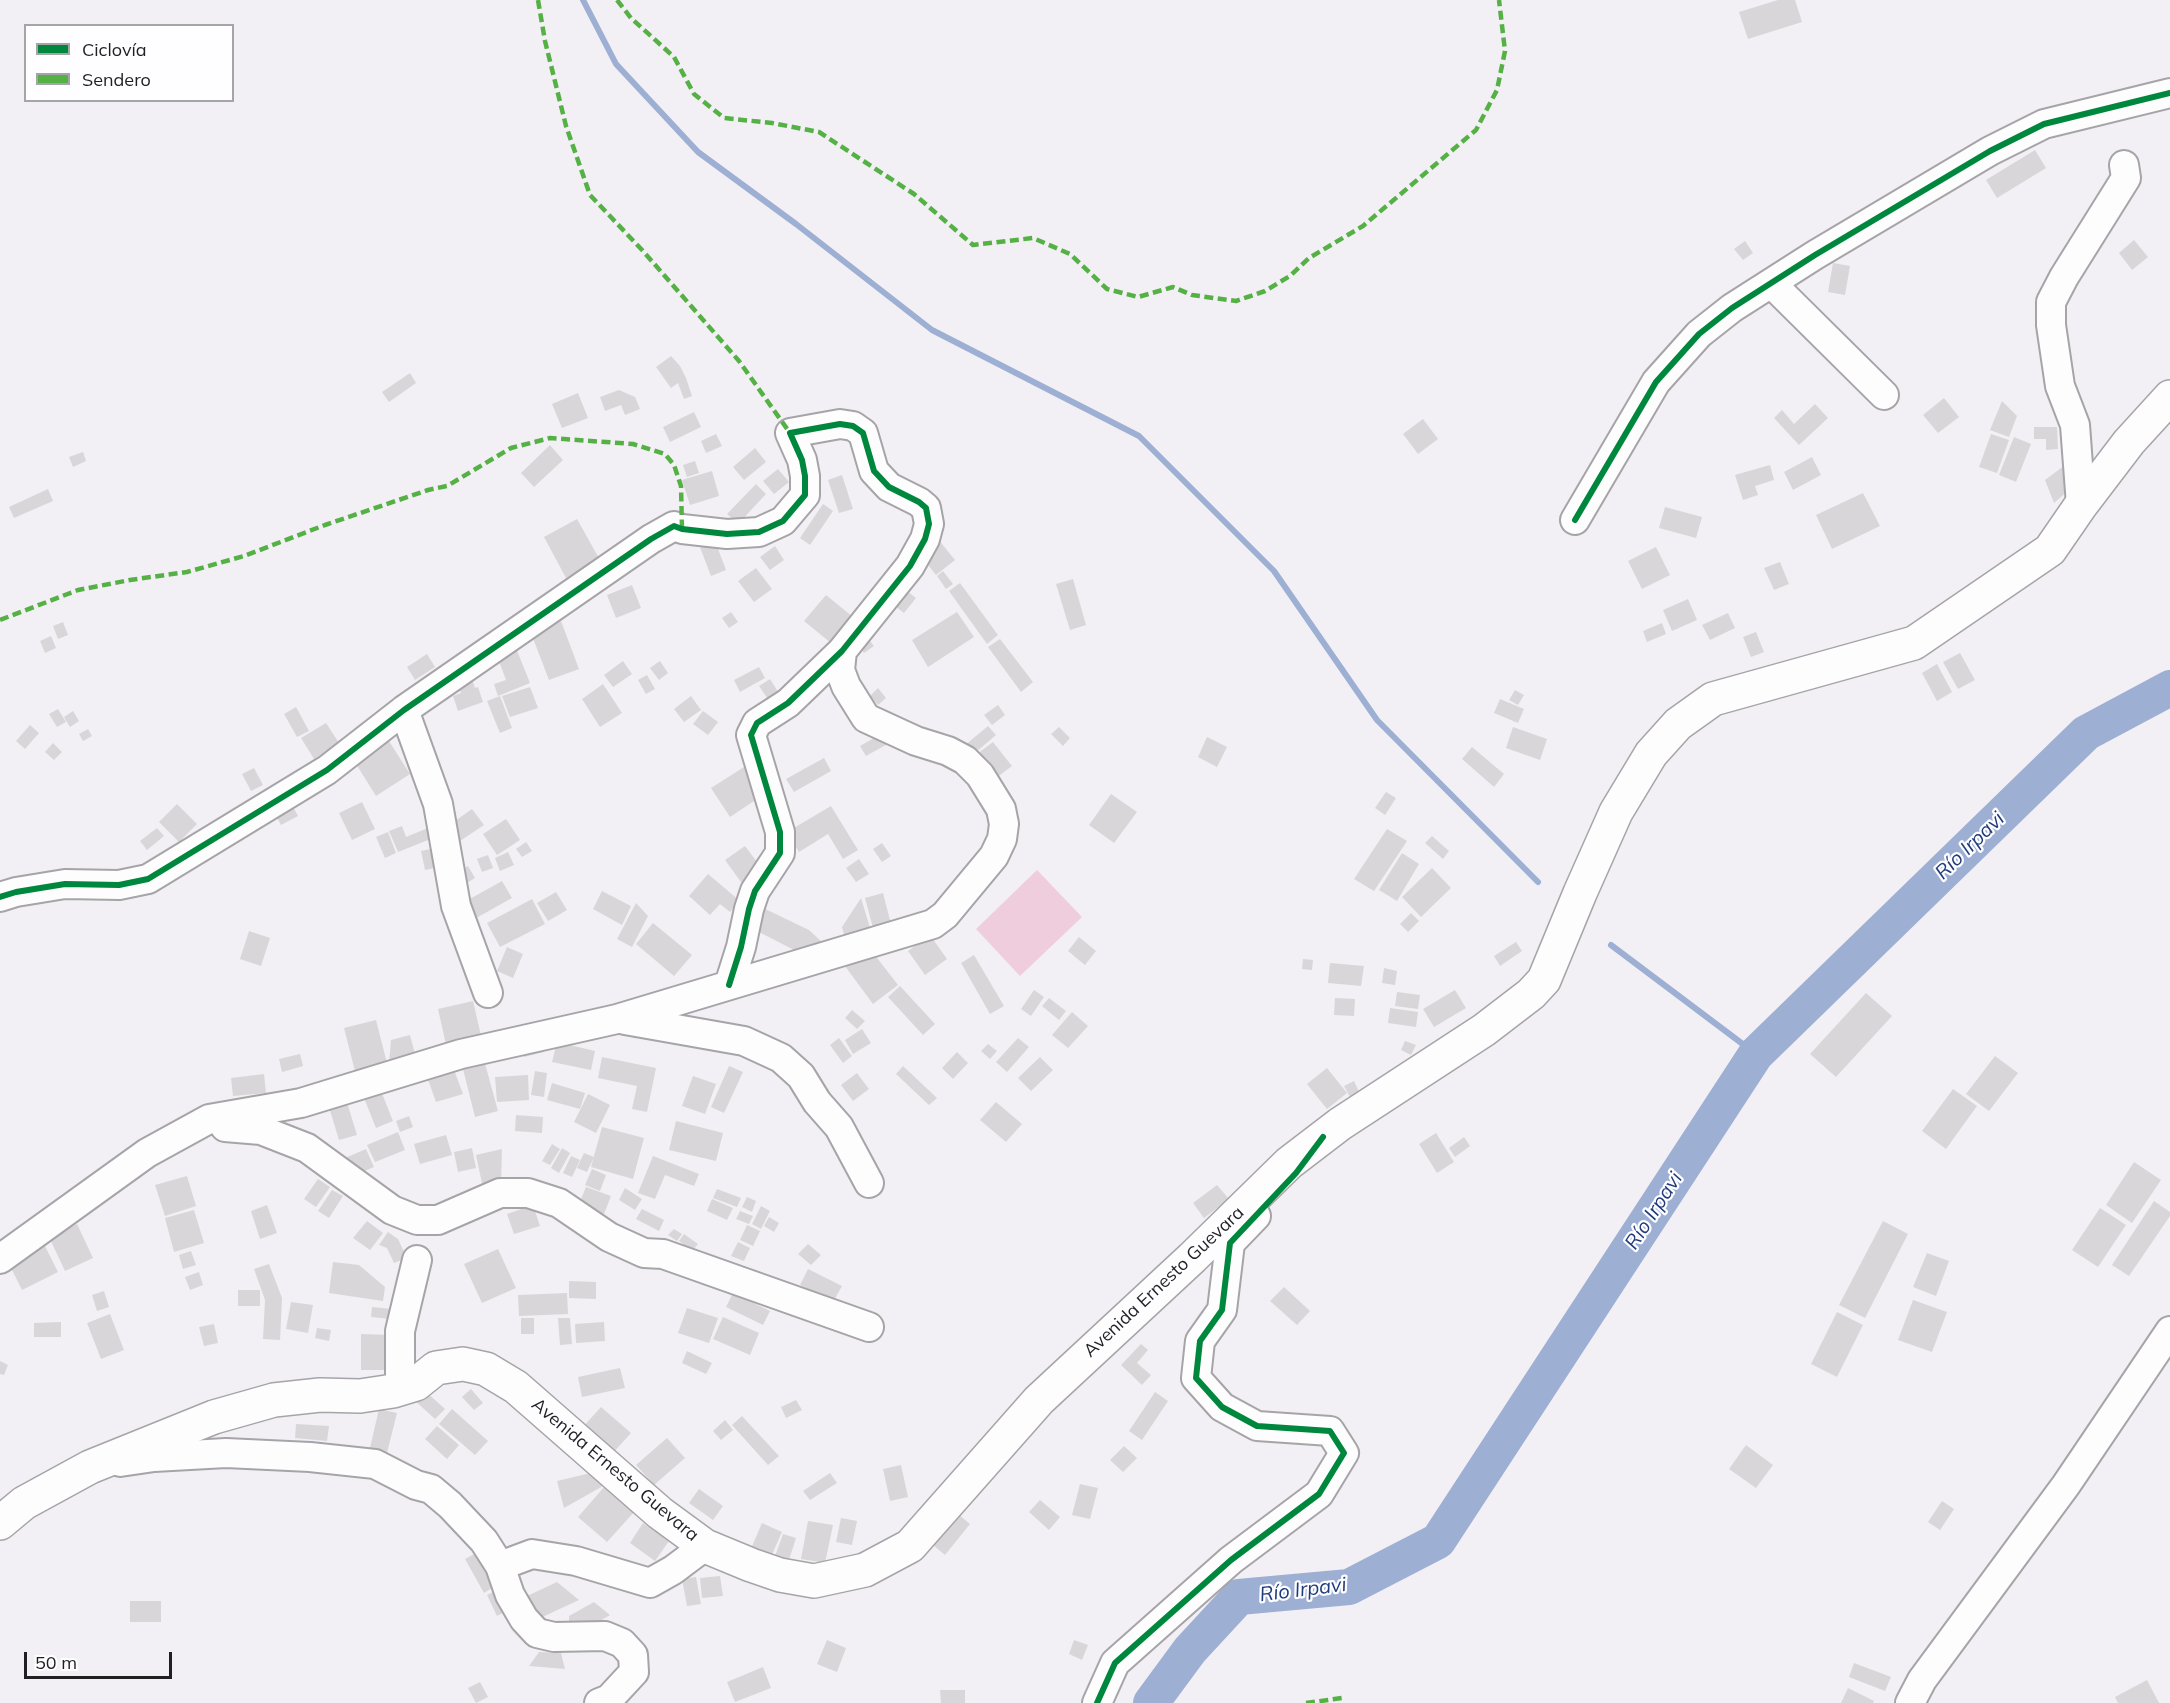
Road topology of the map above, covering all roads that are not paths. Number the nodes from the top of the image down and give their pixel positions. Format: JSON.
{"nodes":[{"id":1,"x":2170,"y":93,"type":"edge"},
{"id":2,"x":2124,"y":165,"type":"dead end"},
{"id":3,"x":1772,"y":284,"type":"junction"},
{"id":4,"x":1884,"y":395,"type":"dead end"},
{"id":5,"x":2170,"y":397,"type":"edge"},
{"id":6,"x":2081,"y":504,"type":"junction"},
{"id":7,"x":1575,"y":520,"type":"dead end"},
{"id":8,"x":842,"y":651,"type":"junction"},
{"id":9,"x":404,"y":710,"type":"junction"},
{"id":10,"x":0,"y":897,"type":"edge"},
{"id":11,"x":729,"y":986,"type":"junction"},
{"id":12,"x":488,"y":993,"type":"dead end"},
{"id":13,"x":617,"y":1019,"type":"junction"},
{"id":14,"x":199,"y":1124,"type":"junction"},
{"id":15,"x":1323,"y":1137,"type":"junction"},
{"id":16,"x":869,"y":1183,"type":"dead end"},
{"id":17,"x":0,"y":1259,"type":"edge"},
{"id":18,"x":417,"y":1260,"type":"dead end"},
{"id":19,"x":869,"y":1327,"type":"dead end"},
{"id":20,"x":2170,"y":1331,"type":"edge"},
{"id":21,"x":400,"y":1389,"type":"junction"},
{"id":22,"x":90,"y":1467,"type":"junction"},
{"id":23,"x":0,"y":1522,"type":"edge"},
{"id":24,"x":705,"y":1546,"type":"junction"},
{"id":25,"x":500,"y":1566,"type":"junction"},
{"id":26,"x":599,"y":1703,"type":"edge"},
{"id":27,"x":1097,"y":1703,"type":"edge"},
{"id":28,"x":1910,"y":1703,"type":"edge"}],
"edges":[{"from":1,"to":3,"type":"street"},
{"from":2,"to":6,"type":"street"},
{"from":3,"to":4,"type":"street"},
{"from":3,"to":7,"type":"street"},
{"from":5,"to":6,"type":"main road","name":"Avenida Ernesto Guevara"},
{"from":6,"to":15,"type":"main road","name":"Avenida Ernesto Guevara"},
{"from":8,"to":9,"type":"street"},
{"from":8,"to":11,"type":"street"},
{"from":8,"to":11,"type":"street"},
{"from":9,"to":10,"type":"street"},
{"from":9,"to":12,"type":"street"},
{"from":11,"to":13,"type":"street"},
{"from":13,"to":14,"type":"street"},
{"from":13,"to":16,"type":"street"},
{"from":14,"to":17,"type":"street"},
{"from":14,"to":19,"type":"street"},
{"from":15,"to":24,"type":"main road","name":"Avenida Ernesto Guevara"},
{"from":15,"to":27,"type":"street"},
{"from":18,"to":21,"type":"street"},
{"from":20,"to":28,"type":"street"},
{"from":21,"to":22,"type":"main road","name":"Avenida Ernesto Guevara"},
{"from":21,"to":24,"type":"main road","name":"Avenida Ernesto Guevara"},
{"from":22,"to":23,"type":"main road","name":"Avenida Ernesto Guevara"},
{"from":22,"to":25,"type":"street"},
{"from":24,"to":25,"type":"street"},
{"from":25,"to":26,"type":"street"}]}
